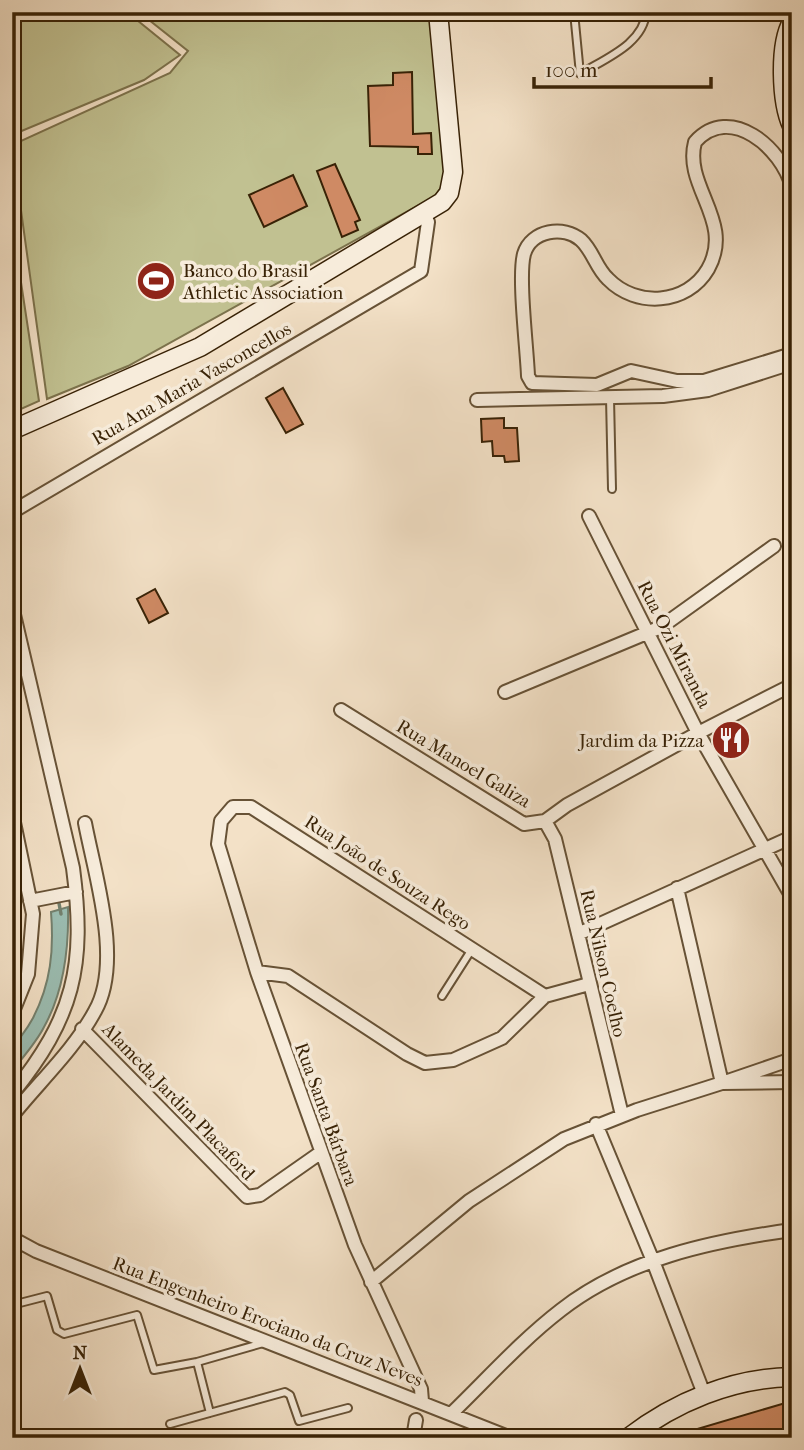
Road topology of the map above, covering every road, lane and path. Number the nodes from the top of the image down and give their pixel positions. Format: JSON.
{"nodes":[{"id":1,"x":438,"y":12,"type":"edge"},
{"id":2,"x":574,"y":12,"type":"edge"},
{"id":3,"x":646,"y":12,"type":"edge"},
{"id":4,"x":792,"y":22,"type":"edge"},
{"id":5,"x":792,"y":127,"type":"edge"},
{"id":6,"x":792,"y":187,"type":"edge"},
{"id":7,"x":426,"y":218,"type":"junction"},
{"id":8,"x":792,"y":354,"type":"edge"},
{"id":9,"x":792,"y":363,"type":"edge"},
{"id":10,"x":610,"y":398,"type":"junction"},
{"id":11,"x":477,"y":400,"type":"dead end"},
{"id":12,"x":12,"y":430,"type":"edge"},
{"id":13,"x":612,"y":489,"type":"dead end"},
{"id":14,"x":12,"y":512,"type":"edge"},
{"id":15,"x":589,"y":516,"type":"dead end"},
{"id":16,"x":774,"y":546,"type":"dead end"},
{"id":17,"x":12,"y":606,"type":"edge"},
{"id":18,"x":647,"y":633,"type":"junction"},
{"id":19,"x":792,"y":685,"type":"edge"},
{"id":20,"x":505,"y":692,"type":"dead end"},
{"id":21,"x":341,"y":710,"type":"dead end"},
{"id":22,"x":698,"y":733,"type":"junction"},
{"id":23,"x":12,"y":813,"type":"edge"},
{"id":24,"x":545,"y":821,"type":"junction"},
{"id":25,"x":85,"y":823,"type":"dead end"},
{"id":26,"x":218,"y":831,"type":"joint"},
{"id":27,"x":792,"y":836,"type":"edge"},
{"id":28,"x":764,"y":849,"type":"junction"},
{"id":29,"x":677,"y":888,"type":"junction"},
{"id":30,"x":75,"y":892,"type":"junction"},
{"id":31,"x":792,"y":897,"type":"edge"},
{"id":32,"x":32,"y":901,"type":"junction"},
{"id":33,"x":578,"y":934,"type":"junction"},
{"id":34,"x":472,"y":949,"type":"junction"},
{"id":35,"x":257,"y":972,"type":"junction"},
{"id":36,"x":589,"y":984,"type":"junction"},
{"id":37,"x":442,"y":996,"type":"dead end"},
{"id":38,"x":545,"y":996,"type":"junction"},
{"id":39,"x":12,"y":1014,"type":"edge"},
{"id":40,"x":82,"y":1029,"type":"junction"},
{"id":41,"x":42,"y":1056,"type":"junction"},
{"id":42,"x":792,"y":1059,"type":"edge"},
{"id":43,"x":54,"y":1066,"type":"junction"},
{"id":44,"x":792,"y":1082,"type":"edge"},
{"id":45,"x":722,"y":1083,"type":"junction"},
{"id":46,"x":12,"y":1094,"type":"edge"},
{"id":47,"x":622,"y":1115,"type":"junction"},
{"id":48,"x":12,"y":1116,"type":"edge"},
{"id":49,"x":596,"y":1124,"type":"junction"},
{"id":50,"x":320,"y":1153,"type":"junction"},
{"id":51,"x":792,"y":1230,"type":"edge"},
{"id":52,"x":12,"y":1239,"type":"edge"},
{"id":53,"x":653,"y":1261,"type":"junction"},
{"id":54,"x":371,"y":1282,"type":"junction"},
{"id":55,"x":12,"y":1304,"type":"edge"},
{"id":56,"x":268,"y":1341,"type":"junction"},
{"id":57,"x":197,"y":1362,"type":"junction"},
{"id":58,"x":792,"y":1377,"type":"edge"},
{"id":59,"x":704,"y":1394,"type":"junction"},
{"id":60,"x":422,"y":1401,"type":"junction"},
{"id":61,"x":348,"y":1408,"type":"dead end"},
{"id":62,"x":210,"y":1413,"type":"junction"},
{"id":63,"x":452,"y":1413,"type":"junction"},
{"id":64,"x":416,"y":1420,"type":"dead end"},
{"id":65,"x":170,"y":1424,"type":"dead end"},
{"id":66,"x":413,"y":1438,"type":"edge"},
{"id":67,"x":511,"y":1438,"type":"edge"},
{"id":68,"x":628,"y":1438,"type":"edge"}],
"edges":[{"from":1,"to":7,"type":"main road"},
{"from":2,"to":3,"type":"lane"},
{"from":4,"to":5,"type":"main road"},
{"from":6,"to":8,"type":"street"},
{"from":7,"to":12,"type":"main road"},
{"from":7,"to":14,"type":"street","name":"Rua Ana Maria Vasconcellos"},
{"from":9,"to":10,"type":"street"},
{"from":10,"to":11,"type":"street"},
{"from":10,"to":13,"type":"lane"},
{"from":15,"to":18,"type":"street","name":"Rua Ozi Miranda"},
{"from":16,"to":18,"type":"street"},
{"from":17,"to":30,"type":"street"},
{"from":18,"to":20,"type":"street"},
{"from":18,"to":22,"type":"street","name":"Rua Ozi Miranda"},
{"from":19,"to":22,"type":"street","name":"Rua Manoel Galiza"},
{"from":21,"to":24,"type":"street","name":"Rua Manoel Galiza"},
{"from":22,"to":24,"type":"street","name":"Rua Manoel Galiza"},
{"from":22,"to":28,"type":"street","name":"Rua Ozi Miranda"},
{"from":23,"to":32,"type":"street"},
{"from":24,"to":33,"type":"street","name":"Rua Nilson Coelho"},
{"from":25,"to":40,"type":"street"},
{"from":26,"to":34,"type":"street","name":"Rua João de Souza Rego"},
{"from":26,"to":35,"type":"street","name":"Rua Santa Bárbara"},
{"from":27,"to":28,"type":"street"},
{"from":28,"to":29,"type":"street"},
{"from":28,"to":31,"type":"street","name":"Rua Ozi Miranda"},
{"from":29,"to":33,"type":"street"},
{"from":29,"to":45,"type":"street"},
{"from":30,"to":32,"type":"street"},
{"from":30,"to":41,"type":"street"},
{"from":32,"to":39,"type":"street"},
{"from":33,"to":36,"type":"street","name":"Rua Nilson Coelho"},
{"from":34,"to":37,"type":"lane"},
{"from":34,"to":38,"type":"street","name":"Rua João de Souza Rego"},
{"from":35,"to":38,"type":"street"},
{"from":35,"to":50,"type":"street","name":"Rua Santa Bárbara"},
{"from":36,"to":38,"type":"street"},
{"from":36,"to":47,"type":"street","name":"Rua Nilson Coelho"},
{"from":40,"to":43,"type":"street"},
{"from":40,"to":50,"type":"street","name":"Alameda Jardim Placaford"},
{"from":41,"to":43,"type":"street"},
{"from":41,"to":46,"type":"street"},
{"from":42,"to":45,"type":"street"},
{"from":43,"to":48,"type":"street"},
{"from":44,"to":45,"type":"street"},
{"from":45,"to":47,"type":"street"},
{"from":47,"to":49,"type":"street"},
{"from":49,"to":53,"type":"street"},
{"from":49,"to":54,"type":"street"},
{"from":50,"to":54,"type":"street","name":"Rua Santa Bárbara"},
{"from":51,"to":53,"type":"street"},
{"from":52,"to":56,"type":"street","name":"Rua Engenheiro Erociano da Cruz Neves"},
{"from":53,"to":59,"type":"street"},
{"from":53,"to":63,"type":"street"},
{"from":54,"to":60,"type":"street","name":"Rua Santa Bárbara"},
{"from":55,"to":57,"type":"lane"},
{"from":56,"to":57,"type":"lane"},
{"from":56,"to":60,"type":"street","name":"Rua Engenheiro Erociano da Cruz Neves"},
{"from":57,"to":62,"type":"lane"},
{"from":58,"to":59,"type":"main road"},
{"from":59,"to":68,"type":"main road"},
{"from":60,"to":63,"type":"street","name":"Rua Engenheiro Erociano da Cruz Neves"},
{"from":61,"to":62,"type":"lane"},
{"from":62,"to":65,"type":"lane"},
{"from":63,"to":67,"type":"street","name":"Rua Engenheiro Erociano da Cruz Neves"},
{"from":64,"to":66,"type":"street"}]}
